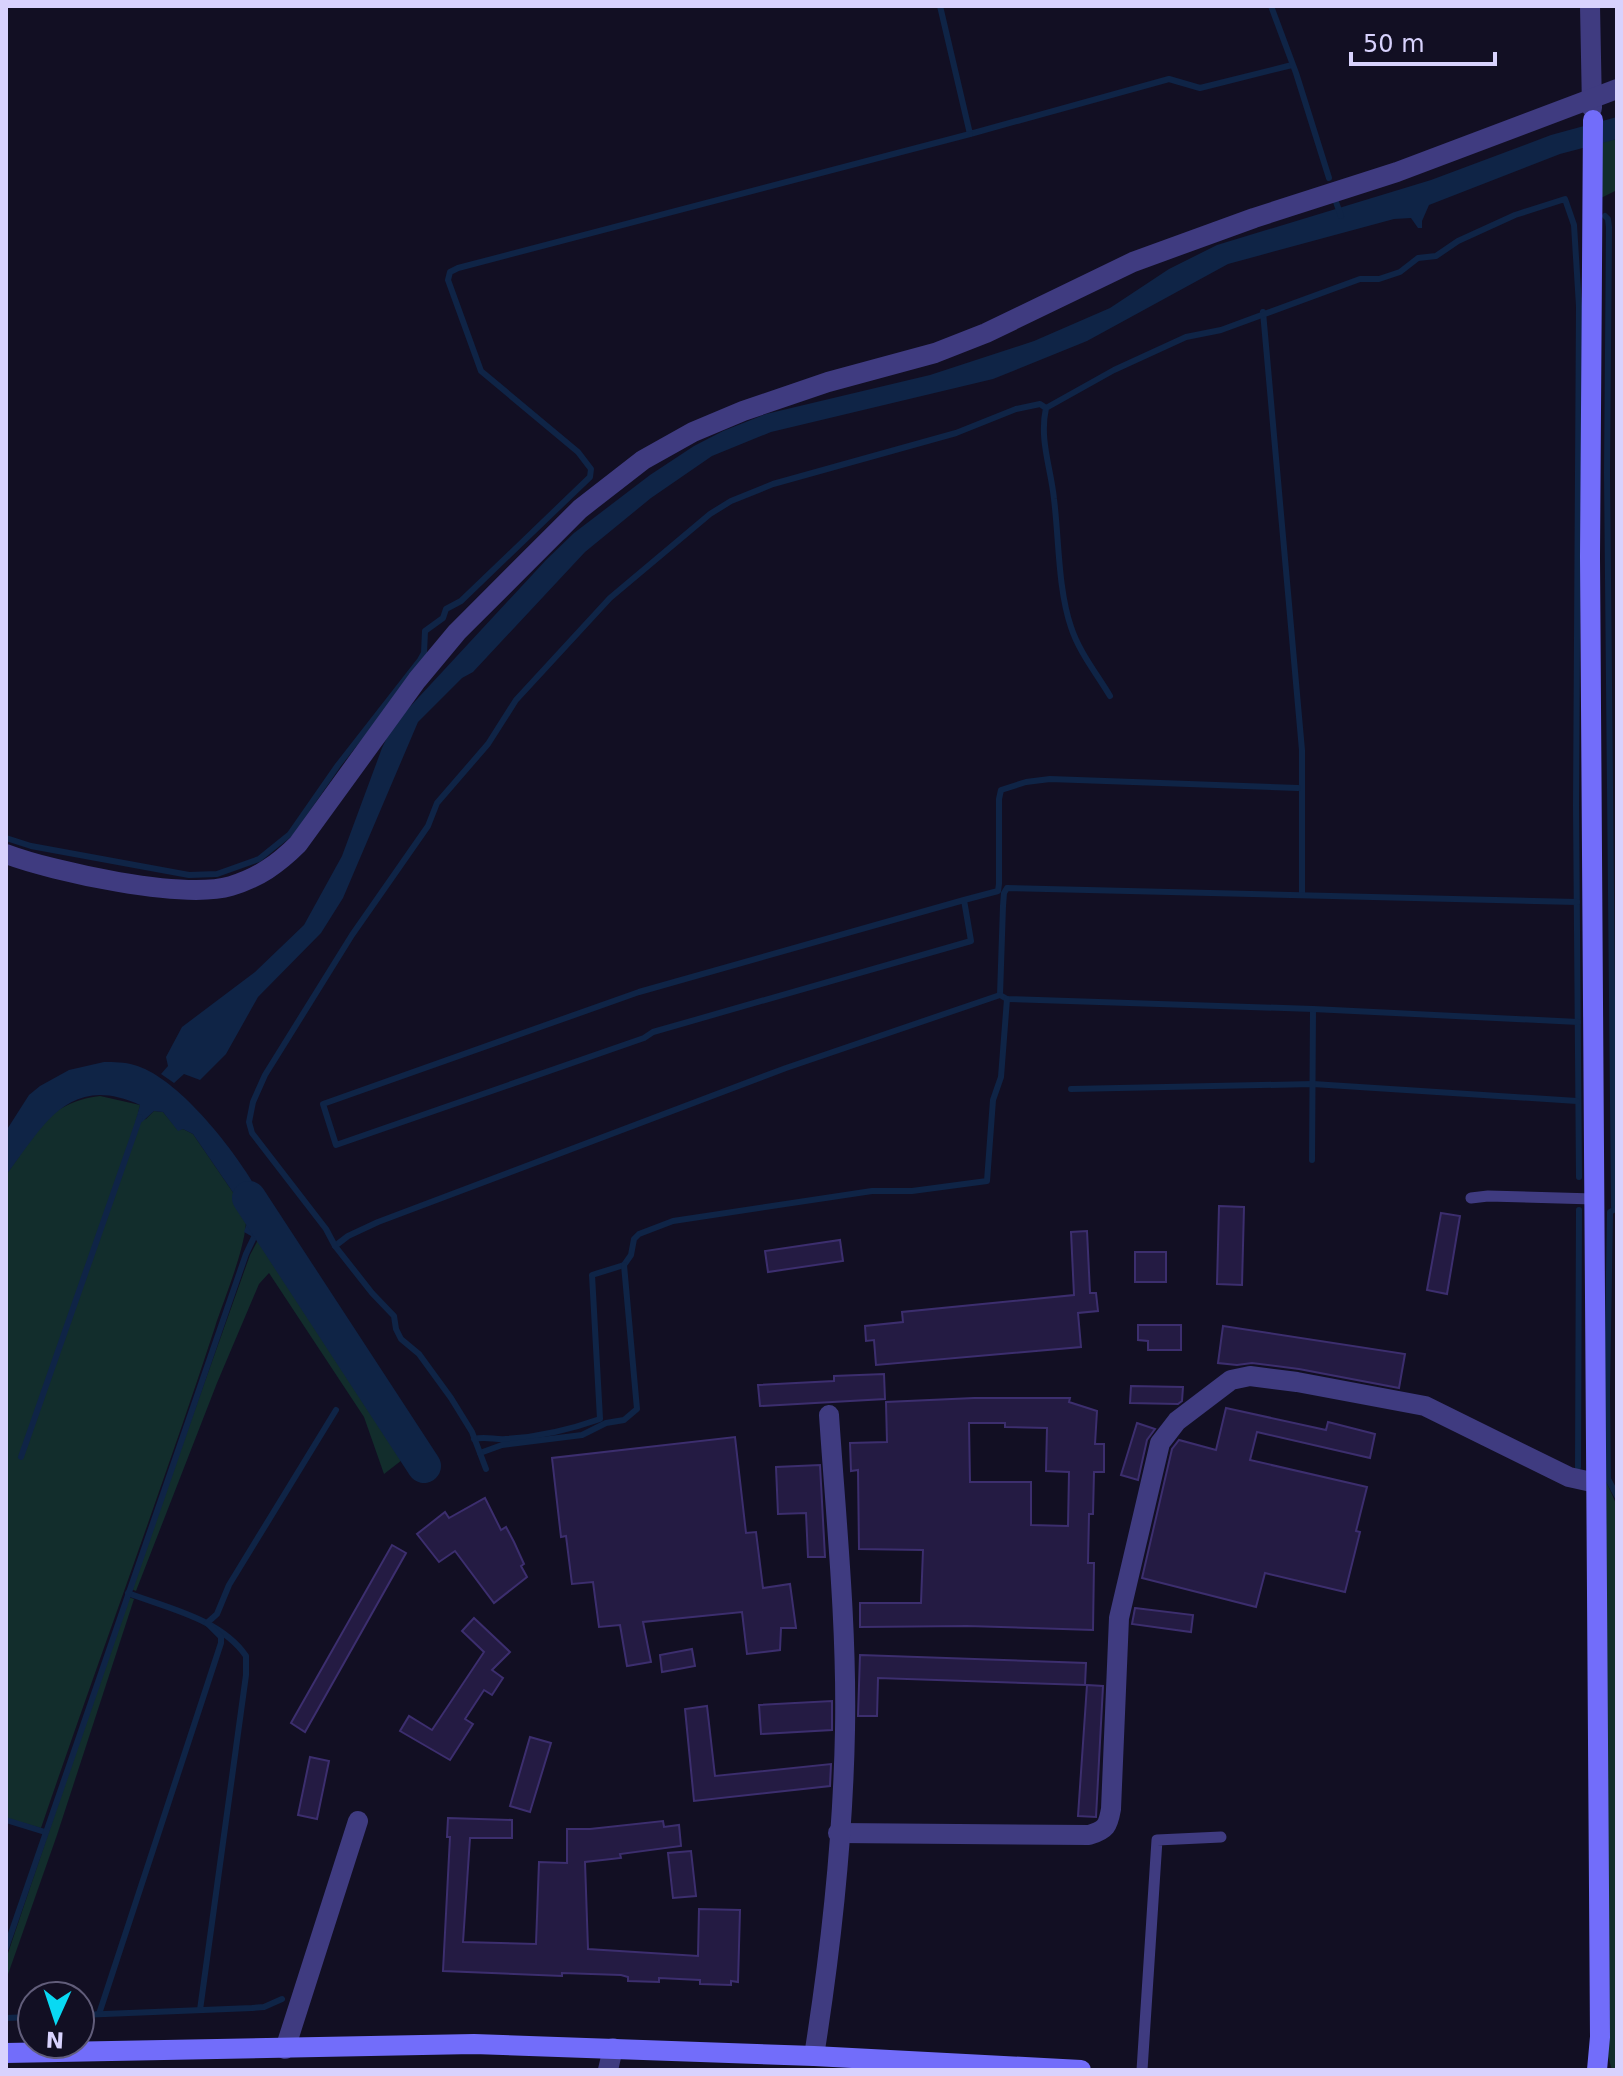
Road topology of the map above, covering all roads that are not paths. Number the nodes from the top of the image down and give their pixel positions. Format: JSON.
{"nodes":[{"id":1,"x":1590,"y":6,"type":"edge"},
{"id":2,"x":1617,"y":89,"type":"edge"},
{"id":3,"x":1591,"y":98,"type":"junction"},
{"id":4,"x":6,"y":854,"type":"edge"},
{"id":5,"x":1471,"y":1198,"type":"dead end"},
{"id":6,"x":1594,"y":1199,"type":"junction"},
{"id":7,"x":829,"y":1415,"type":"dead end"},
{"id":8,"x":1596,"y":1483,"type":"junction"},
{"id":9,"x":358,"y":1821,"type":"dead end"},
{"id":10,"x":838,"y":1833,"type":"junction"},
{"id":11,"x":1221,"y":1837,"type":"dead end"},
{"id":12,"x":613,"y":2048,"type":"junction"},
{"id":13,"x":285,"y":2049,"type":"junction"},
{"id":14,"x":6,"y":2053,"type":"edge"},
{"id":15,"x":814,"y":2056,"type":"junction"},
{"id":16,"x":608,"y":2070,"type":"edge"},
{"id":17,"x":1081,"y":2070,"type":"edge"},
{"id":18,"x":1142,"y":2070,"type":"edge"},
{"id":19,"x":1597,"y":2070,"type":"edge"}],
"edges":[{"from":1,"to":3,"type":"street"},
{"from":2,"to":3,"type":"street"},
{"from":3,"to":4,"type":"street"},
{"from":3,"to":6,"type":"street"},
{"from":5,"to":6,"type":"lane"},
{"from":6,"to":8,"type":"street"},
{"from":7,"to":10,"type":"street"},
{"from":8,"to":10,"type":"street"},
{"from":8,"to":19,"type":"street"},
{"from":9,"to":13,"type":"street"},
{"from":10,"to":15,"type":"street"},
{"from":11,"to":18,"type":"lane"},
{"from":12,"to":13,"type":"street"},
{"from":12,"to":15,"type":"street"},
{"from":12,"to":16,"type":"street"},
{"from":13,"to":14,"type":"street"},
{"from":15,"to":17,"type":"street"}]}
